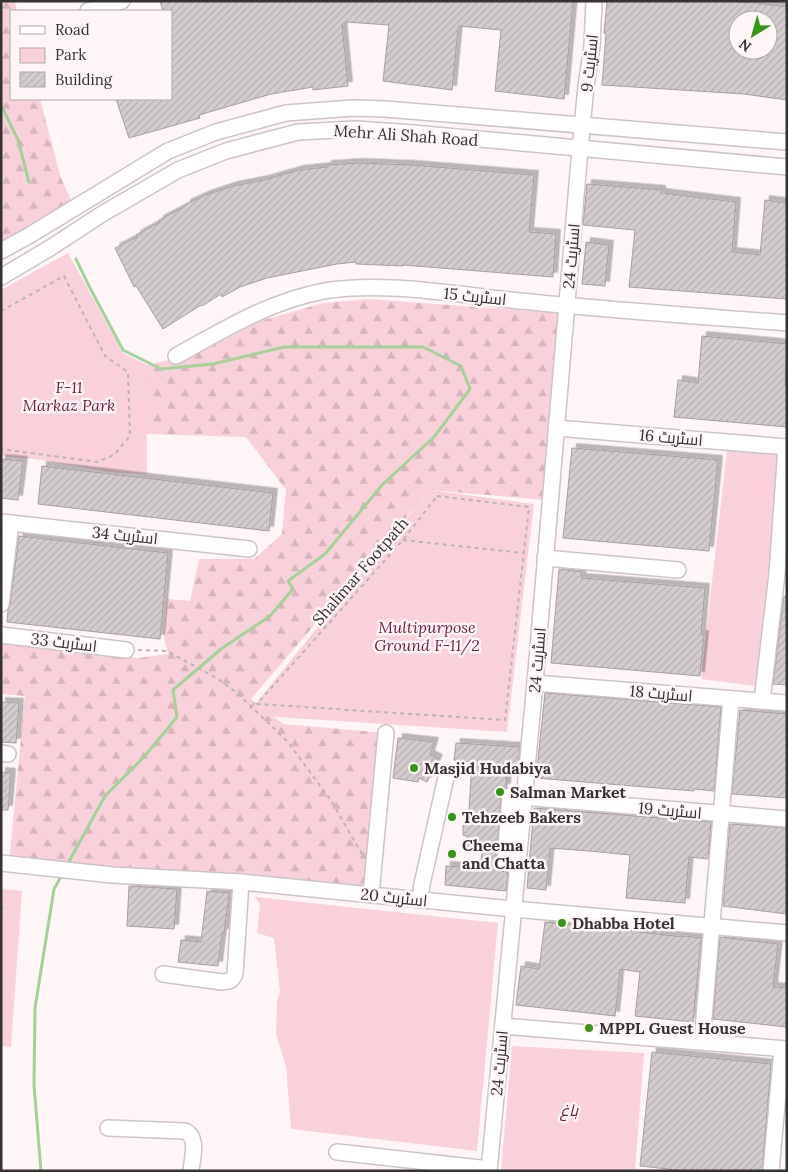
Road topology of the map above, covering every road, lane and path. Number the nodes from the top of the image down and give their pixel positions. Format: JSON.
{"nodes":[{"id":1,"x":122,"y":1,"type":"edge"},
{"id":2,"x":594,"y":1,"type":"edge"},
{"id":3,"x":91,"y":10,"type":"edge"},
{"id":4,"x":583,"y":124,"type":"junction"},
{"id":5,"x":787,"y":142,"type":"edge"},
{"id":6,"x":580,"y":149,"type":"junction"},
{"id":7,"x":787,"y":167,"type":"edge"},
{"id":8,"x":1,"y":251,"type":"edge"},
{"id":9,"x":1,"y":277,"type":"edge"},
{"id":10,"x":567,"y":305,"type":"junction"},
{"id":11,"x":1,"y":311,"type":"edge"},
{"id":12,"x":787,"y":323,"type":"edge"},
{"id":13,"x":176,"y":356,"type":"dead end"},
{"id":14,"x":556,"y":428,"type":"junction"},
{"id":15,"x":787,"y":447,"type":"edge"},
{"id":16,"x":1,"y":448,"type":"edge"},
{"id":17,"x":6,"y":522,"type":"edge"},
{"id":18,"x":403,"y":540,"type":"junction"},
{"id":19,"x":250,"y":549,"type":"dead end"},
{"id":20,"x":524,"y":554,"type":"junction"},
{"id":21,"x":545,"y":558,"type":"junction"},
{"id":22,"x":678,"y":570,"type":"dead end"},
{"id":23,"x":782,"y":575,"type":"edge"},
{"id":24,"x":1,"y":604,"type":"edge"},
{"id":25,"x":1,"y":635,"type":"edge"},
{"id":26,"x":126,"y":650,"type":"joint"},
{"id":27,"x":535,"y":683,"type":"junction"},
{"id":28,"x":731,"y":698,"type":"junction"},
{"id":29,"x":762,"y":701,"type":"junction"},
{"id":30,"x":787,"y":703,"type":"edge"},
{"id":31,"x":386,"y":733,"type":"dead end"},
{"id":32,"x":447,"y":773,"type":"dead end"},
{"id":33,"x":523,"y":798,"type":"junction"},
{"id":34,"x":720,"y":815,"type":"junction"},
{"id":35,"x":787,"y":819,"type":"edge"},
{"id":36,"x":363,"y":856,"type":"dead end"},
{"id":37,"x":1,"y":863,"type":"edge"},
{"id":38,"x":241,"y":882,"type":"junction"},
{"id":39,"x":371,"y":895,"type":"junction"},
{"id":40,"x":420,"y":899,"type":"junction"},
{"id":41,"x":1,"y":905,"type":"edge"},
{"id":42,"x":513,"y":910,"type":"junction"},
{"id":43,"x":1,"y":917,"type":"edge"},
{"id":44,"x":711,"y":927,"type":"junction"},
{"id":45,"x":787,"y":933,"type":"edge"},
{"id":46,"x":163,"y":974,"type":"dead end"},
{"id":47,"x":502,"y":1026,"type":"junction"},
{"id":48,"x":702,"y":1041,"type":"junction"},
{"id":49,"x":784,"y":1049,"type":"edge"},
{"id":50,"x":108,"y":1128,"type":"dead end"},
{"id":51,"x":337,"y":1152,"type":"dead end"},
{"id":52,"x":489,"y":1170,"type":"edge"},
{"id":53,"x":191,"y":1171,"type":"edge"},
{"id":54,"x":771,"y":1171,"type":"edge"}],
"edges":[{"from":1,"to":3,"type":"street"},
{"from":2,"to":4,"type":"street","name":"اسٹریٹ 9"},
{"from":4,"to":5,"type":"street","name":"Mehr Ali Shah Road"},
{"from":4,"to":6,"type":"street","name":"اسٹریٹ 9"},
{"from":4,"to":8,"type":"street","name":"Mehr Ali Shah Road"},
{"from":6,"to":7,"type":"street","name":"Mehr Ali Shah Road"},
{"from":6,"to":9,"type":"street","name":"Mehr Ali Shah Road"},
{"from":6,"to":10,"type":"street","name":"اسٹریٹ 24"},
{"from":10,"to":12,"type":"street","name":"اسٹریٹ 15"},
{"from":10,"to":13,"type":"street","name":"اسٹریٹ 15"},
{"from":10,"to":14,"type":"street","name":"اسٹریٹ 24"},
{"from":11,"to":16,"type":"path"},
{"from":14,"to":15,"type":"street","name":"اسٹریٹ 16"},
{"from":14,"to":21,"type":"street","name":"اسٹریٹ 24"},
{"from":15,"to":23,"type":"street"},
{"from":17,"to":19,"type":"street","name":"اسٹریٹ 34"},
{"from":17,"to":24,"type":"street"},
{"from":18,"to":20,"type":"path"},
{"from":18,"to":20,"type":"path","name":"Shalimar Footpath"},
{"from":18,"to":20,"type":"path","name":"Shalimar Footpath"},
{"from":21,"to":22,"type":"street"},
{"from":21,"to":27,"type":"street","name":"اسٹریٹ 24"},
{"from":23,"to":29,"type":"street"},
{"from":25,"to":26,"type":"street","name":"اسٹریٹ 33"},
{"from":26,"to":36,"type":"path"},
{"from":27,"to":28,"type":"street","name":"اسٹریٹ 18"},
{"from":27,"to":33,"type":"street","name":"اسٹریٹ 24"},
{"from":28,"to":29,"type":"street","name":"اسٹریٹ 18"},
{"from":28,"to":34,"type":"street"},
{"from":29,"to":30,"type":"street","name":"اسٹریٹ 18"},
{"from":31,"to":39,"type":"street"},
{"from":32,"to":40,"type":"street"},
{"from":33,"to":34,"type":"street","name":"اسٹریٹ 19"},
{"from":33,"to":42,"type":"street","name":"اسٹریٹ 24"},
{"from":34,"to":35,"type":"street","name":"اسٹریٹ 19"},
{"from":34,"to":44,"type":"street"},
{"from":37,"to":38,"type":"street","name":"اسٹریٹ 20"},
{"from":38,"to":39,"type":"street","name":"اسٹریٹ 20"},
{"from":38,"to":46,"type":"street"},
{"from":39,"to":40,"type":"street","name":"اسٹریٹ 20"},
{"from":40,"to":42,"type":"street","name":"اسٹریٹ 20"},
{"from":41,"to":43,"type":"path"},
{"from":42,"to":44,"type":"street","name":"اسٹریٹ 20"},
{"from":42,"to":47,"type":"street","name":"اسٹریٹ 24"},
{"from":44,"to":45,"type":"street","name":"اسٹریٹ 20"},
{"from":44,"to":48,"type":"street"},
{"from":47,"to":48,"type":"street"},
{"from":47,"to":52,"type":"street","name":"اسٹریٹ 24"},
{"from":48,"to":49,"type":"street"},
{"from":49,"to":54,"type":"street"},
{"from":50,"to":53,"type":"street"},
{"from":51,"to":52,"type":"street"}]}
